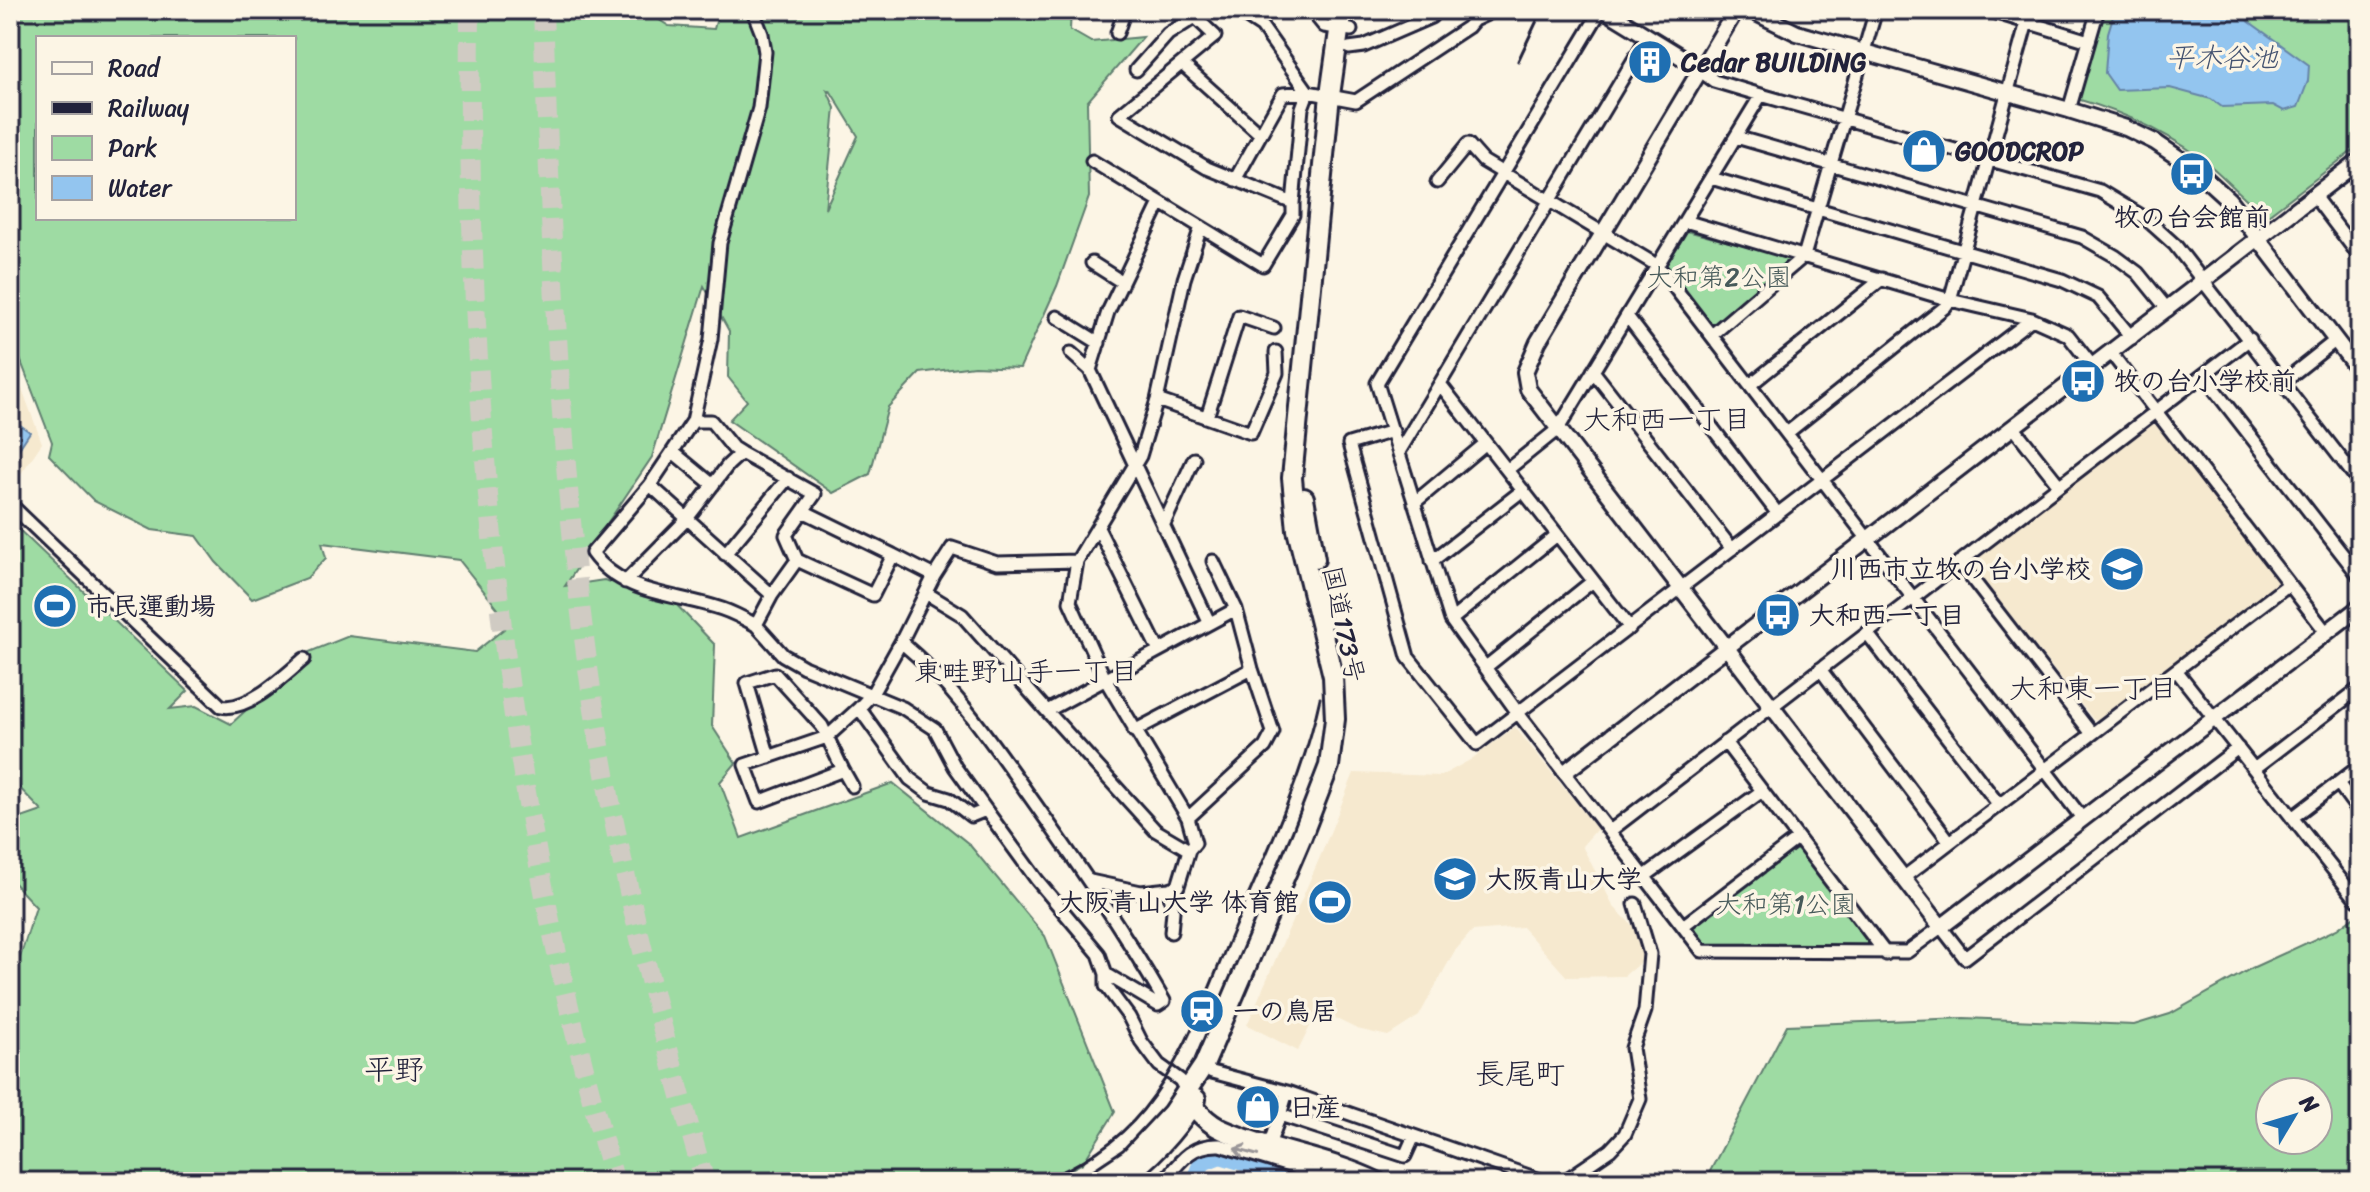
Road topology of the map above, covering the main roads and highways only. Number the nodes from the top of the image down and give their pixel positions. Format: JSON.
{"nodes":[{"id":1,"x":1355,"y":10,"type":"edge"},
{"id":2,"x":1345,"y":29,"type":"edge"},
{"id":3,"x":1335,"y":96,"type":"junction"},
{"id":4,"x":1189,"y":1099,"type":"junction"},
{"id":5,"x":1094,"y":1182,"type":"edge"},
{"id":6,"x":1116,"y":1182,"type":"edge"},
{"id":7,"x":1377,"y":1182,"type":"edge"}],
"edges":[{"from":1,"to":2,"type":"highway","name":"国道173号"},
{"from":2,"to":3,"type":"highway","name":"国道173号"},
{"from":3,"to":4,"type":"highway","name":"国道173号"},
{"from":3,"to":4,"type":"highway","name":"国道173号"},
{"from":4,"to":5,"type":"highway","name":"国道173号"},
{"from":4,"to":6,"type":"highway","name":"国道173号"},
{"from":4,"to":7,"type":"highway"}]}
